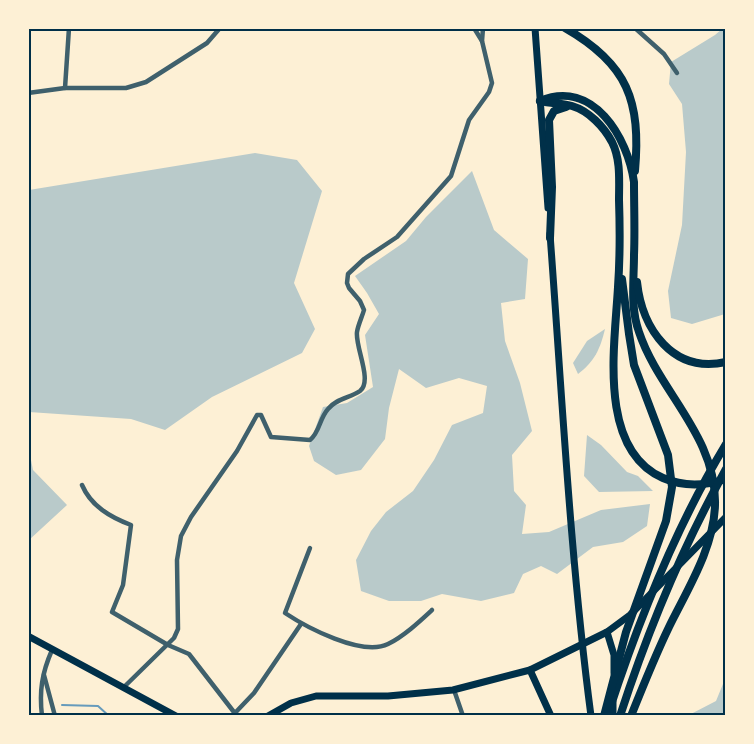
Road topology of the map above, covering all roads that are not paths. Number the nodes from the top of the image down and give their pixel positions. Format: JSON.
{"nodes":[{"id":1,"x":69,"y":28,"type":"edge"},
{"id":2,"x":220,"y":28,"type":"edge"},
{"id":3,"x":474,"y":28,"type":"edge"},
{"id":4,"x":483,"y":28,"type":"edge"},
{"id":5,"x":535,"y":28,"type":"edge"},
{"id":6,"x":565,"y":28,"type":"edge"},
{"id":7,"x":635,"y":28,"type":"edge"},
{"id":8,"x":482,"y":41,"type":"junction"},
{"id":9,"x":677,"y":73,"type":"dead end"},
{"id":10,"x":66,"y":88,"type":"junction"},
{"id":11,"x":28,"y":93,"type":"edge"},
{"id":12,"x":540,"y":101,"type":"junction"},
{"id":13,"x":579,"y":109,"type":"junction"},
{"id":14,"x":634,"y":182,"type":"junction"},
{"id":15,"x":550,"y":238,"type":"junction"},
{"id":16,"x":620,"y":253,"type":"junction"},
{"id":17,"x":634,"y":254,"type":"junction"},
{"id":18,"x":726,"y":362,"type":"edge"},
{"id":19,"x":726,"y":444,"type":"edge"},
{"id":20,"x":726,"y":469,"type":"edge"},
{"id":21,"x":726,"y":479,"type":"edge"},
{"id":22,"x":82,"y":485,"type":"dead end"},
{"id":23,"x":726,"y":517,"type":"edge"},
{"id":24,"x":310,"y":548,"type":"dead end"},
{"id":25,"x":432,"y":610,"type":"dead end"},
{"id":26,"x":302,"y":624,"type":"junction"},
{"id":27,"x":607,"y":632,"type":"junction"},
{"id":28,"x":28,"y":636,"type":"edge"},
{"id":29,"x":168,"y":645,"type":"junction"},
{"id":30,"x":52,"y":650,"type":"junction"},
{"id":31,"x":43,"y":670,"type":"junction"},
{"id":32,"x":530,"y":670,"type":"junction"},
{"id":33,"x":124,"y":687,"type":"junction"},
{"id":34,"x":453,"y":690,"type":"junction"},
{"id":35,"x":236,"y":714,"type":"edge"},
{"id":36,"x":42,"y":716,"type":"edge"},
{"id":37,"x":55,"y":716,"type":"edge"},
{"id":38,"x":176,"y":716,"type":"edge"},
{"id":39,"x":268,"y":716,"type":"edge"},
{"id":40,"x":462,"y":716,"type":"edge"},
{"id":41,"x":551,"y":716,"type":"edge"},
{"id":42,"x":591,"y":716,"type":"edge"},
{"id":43,"x":606,"y":716,"type":"edge"},
{"id":44,"x":613,"y":716,"type":"edge"},
{"id":45,"x":620,"y":716,"type":"edge"},
{"id":46,"x":631,"y":716,"type":"edge"}],
"edges":[{"from":1,"to":10,"type":"street"},
{"from":2,"to":10,"type":"street"},
{"from":3,"to":8,"type":"street"},
{"from":4,"to":8,"type":"street"},
{"from":5,"to":12,"type":"main road"},
{"from":6,"to":14,"type":"highway"},
{"from":7,"to":9,"type":"street"},
{"from":8,"to":29,"type":"street"},
{"from":10,"to":11,"type":"street"},
{"from":12,"to":13,"type":"highway"},
{"from":12,"to":14,"type":"highway"},
{"from":12,"to":15,"type":"main road"},
{"from":13,"to":15,"type":"highway"},
{"from":13,"to":16,"type":"highway"},
{"from":14,"to":17,"type":"highway"},
{"from":15,"to":42,"type":"main road"},
{"from":16,"to":21,"type":"highway"},
{"from":16,"to":43,"type":"highway"},
{"from":17,"to":18,"type":"highway"},
{"from":17,"to":46,"type":"highway"},
{"from":19,"to":43,"type":"highway"},
{"from":20,"to":45,"type":"highway"},
{"from":22,"to":29,"type":"street"},
{"from":23,"to":27,"type":"main road"},
{"from":24,"to":26,"type":"street"},
{"from":25,"to":26,"type":"street"},
{"from":26,"to":35,"type":"street"},
{"from":27,"to":32,"type":"main road"},
{"from":27,"to":44,"type":"main road"},
{"from":28,"to":30,"type":"main road"},
{"from":29,"to":33,"type":"street"},
{"from":29,"to":35,"type":"street"},
{"from":30,"to":31,"type":"street"},
{"from":30,"to":33,"type":"main road"},
{"from":31,"to":36,"type":"street"},
{"from":31,"to":37,"type":"street"},
{"from":32,"to":34,"type":"main road"},
{"from":32,"to":41,"type":"main road"},
{"from":33,"to":38,"type":"main road"},
{"from":34,"to":39,"type":"main road"},
{"from":34,"to":40,"type":"street"}]}
